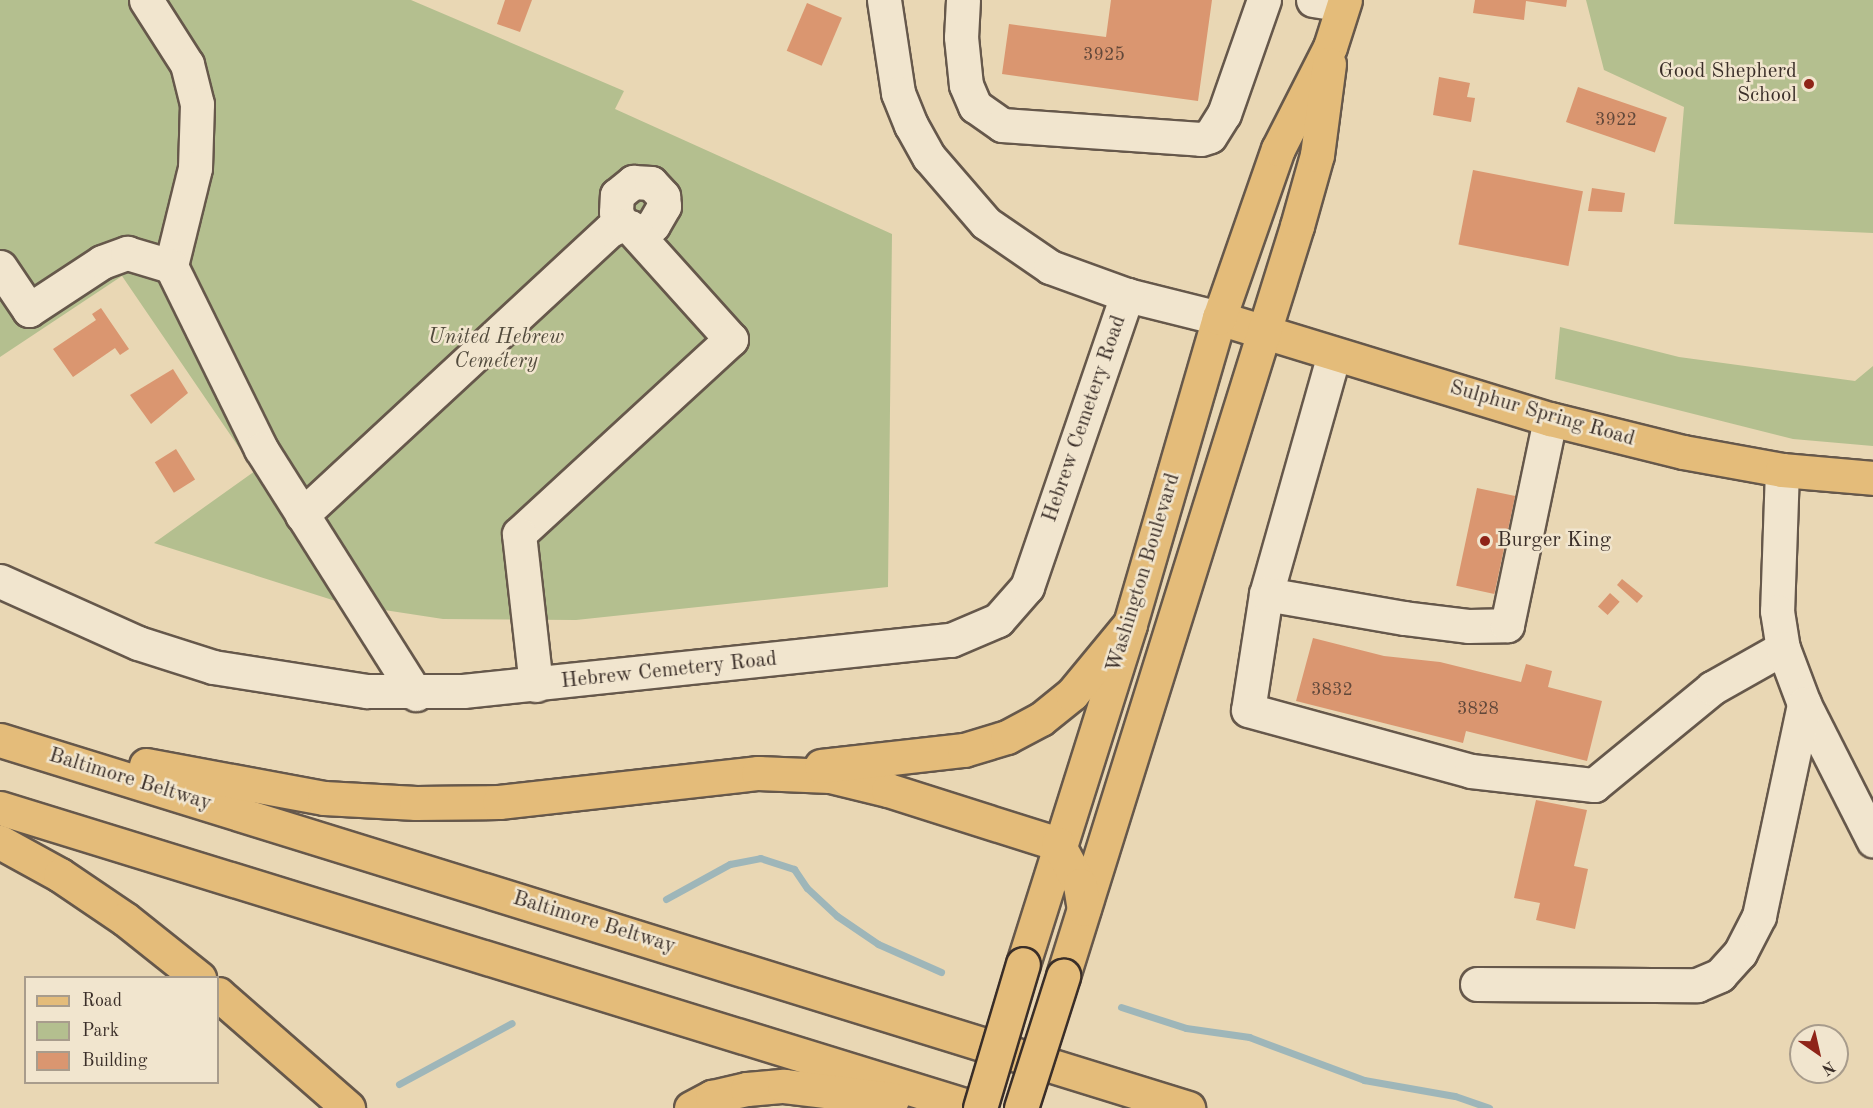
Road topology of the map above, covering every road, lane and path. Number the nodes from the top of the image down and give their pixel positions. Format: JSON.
{"nodes":[{"id":1,"x":146,"y":0,"type":"edge"},
{"id":2,"x":963,"y":0,"type":"edge"},
{"id":3,"x":1264,"y":0,"type":"edge"},
{"id":4,"x":882,"y":1,"type":"edge"},
{"id":5,"x":1334,"y":2,"type":"edge"},
{"id":6,"x":1330,"y":47,"type":"junction"},
{"id":7,"x":171,"y":266,"type":"junction"},
{"id":8,"x":0,"y":267,"type":"edge"},
{"id":9,"x":1127,"y":295,"type":"junction"},
{"id":10,"x":1218,"y":318,"type":"junction"},
{"id":11,"x":1264,"y":332,"type":"junction"},
{"id":12,"x":1335,"y":354,"type":"junction"},
{"id":13,"x":1550,"y":419,"type":"junction"},
{"id":14,"x":1782,"y":470,"type":"junction"},
{"id":15,"x":1873,"y":478,"type":"edge"},
{"id":16,"x":302,"y":515,"type":"junction"},
{"id":17,"x":0,"y":581,"type":"edge"},
{"id":18,"x":1266,"y":594,"type":"junction"},
{"id":19,"x":1130,"y":624,"type":"junction"},
{"id":20,"x":1783,"y":648,"type":"junction"},
{"id":21,"x":536,"y":685,"type":"junction"},
{"id":22,"x":416,"y":694,"type":"junction"},
{"id":23,"x":1803,"y":704,"type":"junction"},
{"id":24,"x":0,"y":735,"type":"edge"},
{"id":25,"x":0,"y":740,"type":"edge"},
{"id":26,"x":758,"y":773,"type":"junction"},
{"id":27,"x":0,"y":808,"type":"edge"},
{"id":28,"x":1873,"y":840,"type":"edge"},
{"id":29,"x":0,"y":842,"type":"edge"},
{"id":30,"x":1058,"y":844,"type":"junction"},
{"id":31,"x":1084,"y":909,"type":"junction"},
{"id":32,"x":196,"y":976,"type":"edge"},
{"id":33,"x":1477,"y":984,"type":"dead end"},
{"id":34,"x":219,"y":995,"type":"edge"},
{"id":35,"x":348,"y":1108,"type":"edge"},
{"id":36,"x":691,"y":1108,"type":"edge"},
{"id":37,"x":960,"y":1108,"type":"edge"},
{"id":38,"x":974,"y":1108,"type":"edge"},
{"id":39,"x":980,"y":1108,"type":"edge"},
{"id":40,"x":1021,"y":1108,"type":"edge"},
{"id":41,"x":1188,"y":1108,"type":"edge"}],
"edges":[{"from":1,"to":7,"type":"street"},
{"from":2,"to":3,"type":"street"},
{"from":4,"to":9,"type":"street"},
{"from":5,"to":6,"type":"main road","name":"Washington Boulevard"},
{"from":6,"to":10,"type":"main road","name":"Washington Boulevard"},
{"from":6,"to":11,"type":"main road","name":"Washington Boulevard"},
{"from":7,"to":8,"type":"street"},
{"from":7,"to":16,"type":"street"},
{"from":9,"to":10,"type":"street"},
{"from":9,"to":21,"type":"street","name":"Hebrew Cemetery Road"},
{"from":10,"to":11,"type":"main road","name":"Sulphur Spring Road"},
{"from":10,"to":19,"type":"main road","name":"Washington Boulevard"},
{"from":11,"to":12,"type":"main road","name":"Sulphur Spring Road"},
{"from":11,"to":31,"type":"main road","name":"Washington Boulevard"},
{"from":12,"to":13,"type":"main road","name":"Sulphur Spring Road"},
{"from":12,"to":18,"type":"street"},
{"from":13,"to":14,"type":"main road","name":"Sulphur Spring Road"},
{"from":13,"to":18,"type":"street"},
{"from":14,"to":15,"type":"main road","name":"Sulphur Spring Road"},
{"from":14,"to":20,"type":"street"},
{"from":16,"to":21,"type":"street"},
{"from":16,"to":22,"type":"street"},
{"from":17,"to":22,"type":"street","name":"Hebrew Cemetery Road"},
{"from":18,"to":20,"type":"street"},
{"from":19,"to":26,"type":"main road"},
{"from":19,"to":30,"type":"main road","name":"Washington Boulevard"},
{"from":20,"to":23,"type":"street"},
{"from":21,"to":22,"type":"street","name":"Hebrew Cemetery Road"},
{"from":23,"to":28,"type":"street"},
{"from":23,"to":33,"type":"street"},
{"from":24,"to":26,"type":"main road"},
{"from":25,"to":41,"type":"main road","name":"Baltimore Beltway"},
{"from":26,"to":30,"type":"main road"},
{"from":27,"to":38,"type":"main road"},
{"from":29,"to":32,"type":"main road"},
{"from":30,"to":31,"type":"main road"},
{"from":30,"to":39,"type":"main road","name":"Washington Boulevard","bridge":true},
{"from":31,"to":40,"type":"main road","name":"Washington Boulevard","bridge":true},
{"from":34,"to":35,"type":"main road"},
{"from":36,"to":37,"type":"main road"}]}
